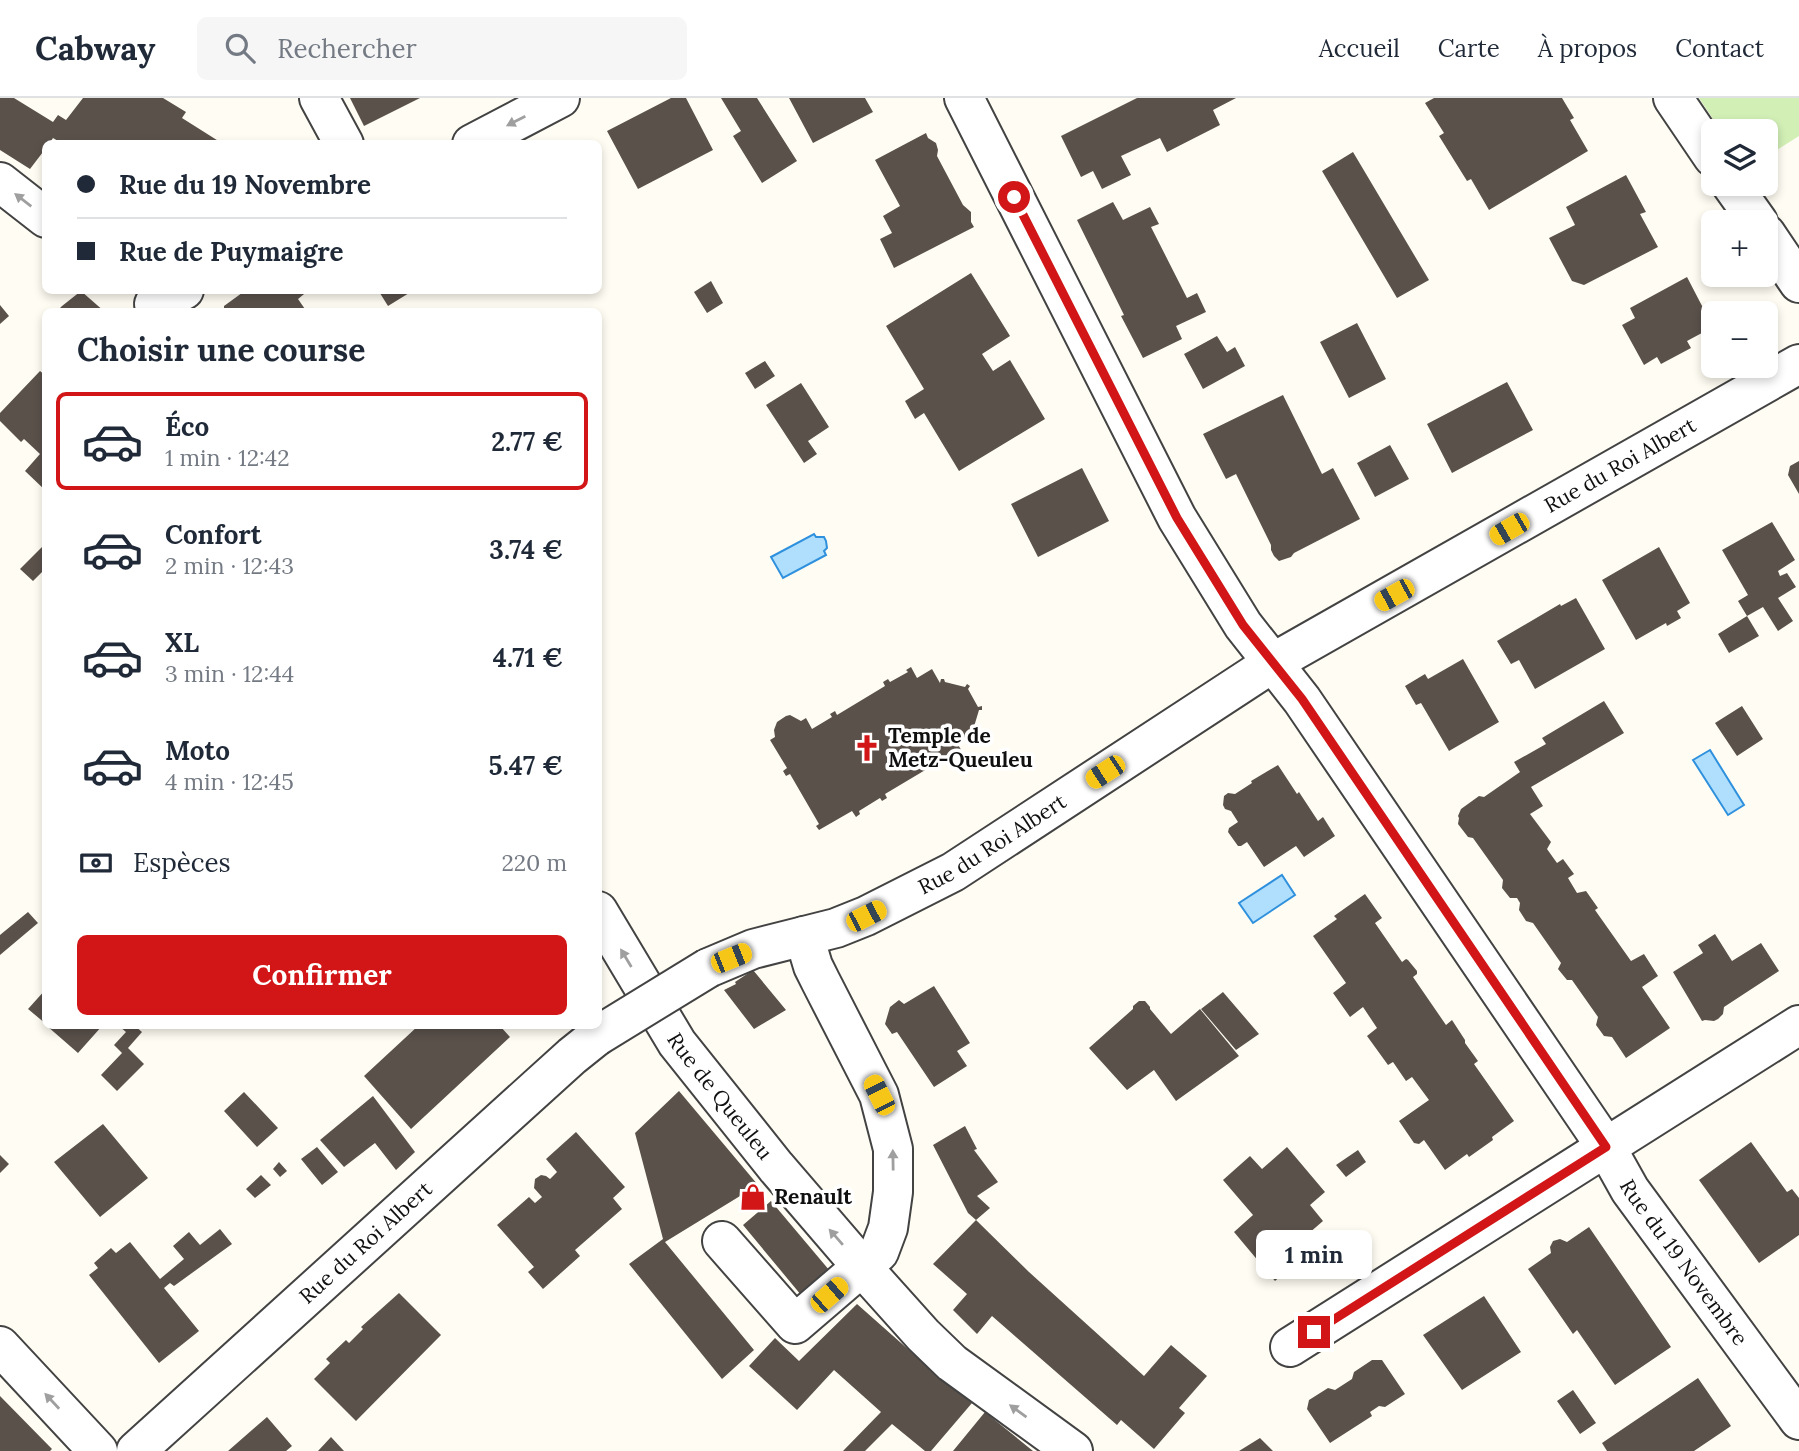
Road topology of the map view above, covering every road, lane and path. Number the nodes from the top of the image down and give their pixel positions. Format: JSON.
{"nodes":[{"id":1,"x":319,"y":98,"type":"edge"},
{"id":2,"x":559,"y":98,"type":"edge"},
{"id":3,"x":964,"y":98,"type":"edge"},
{"id":4,"x":1673,"y":98,"type":"edge"},
{"id":5,"x":1701,"y":139,"type":"edge"},
{"id":6,"x":342,"y":140,"type":"edge"},
{"id":7,"x":479,"y":140,"type":"edge"},
{"id":8,"x":0,"y":183,"type":"edge"},
{"id":9,"x":42,"y":215,"type":"edge"},
{"id":10,"x":1778,"y":252,"type":"edge"},
{"id":11,"x":1799,"y":284,"type":"edge"},
{"id":12,"x":1799,"y":364,"type":"edge"},
{"id":13,"x":1274,"y":662,"type":"junction"},
{"id":14,"x":602,"y":918,"type":"edge"},
{"id":15,"x":804,"y":936,"type":"junction"},
{"id":16,"x":1799,"y":1025,"type":"edge"},
{"id":17,"x":1606,"y":1147,"type":"junction"},
{"id":18,"x":722,"y":1241,"type":"dead end"},
{"id":19,"x":862,"y":1267,"type":"junction"},
{"id":20,"x":0,"y":1346,"type":"edge"},
{"id":21,"x":1290,"y":1347,"type":"dead end"},
{"id":22,"x":1799,"y":1420,"type":"edge"},
{"id":23,"x":98,"y":1451,"type":"edge"},
{"id":24,"x":136,"y":1451,"type":"edge"},
{"id":25,"x":1073,"y":1451,"type":"edge"}],
"edges":[{"from":1,"to":6,"type":"street"},
{"from":2,"to":7,"type":"street","one_way":true},
{"from":3,"to":13,"type":"street","name":"Rue du 19 Novembre"},
{"from":4,"to":5,"type":"street"},
{"from":9,"to":8,"type":"street","one_way":true},
{"from":10,"to":11,"type":"street"},
{"from":12,"to":13,"type":"street","name":"Rue du Roi Albert"},
{"from":13,"to":15,"type":"street","name":"Rue du Roi Albert"},
{"from":13,"to":17,"type":"street","name":"Rue du 19 Novembre"},
{"from":19,"to":14,"type":"street","name":"Rue de Queuleu","one_way":true},
{"from":19,"to":15,"type":"street","one_way":true},
{"from":15,"to":24,"type":"street","name":"Rue du Roi Albert","bridge":true},
{"from":16,"to":17,"type":"street"},
{"from":17,"to":21,"type":"street"},
{"from":17,"to":22,"type":"street","name":"Rue du 19 Novembre"},
{"from":18,"to":19,"type":"street"},
{"from":25,"to":19,"type":"street","name":"Rue de Queuleu","one_way":true},
{"from":23,"to":20,"type":"street","one_way":true}]}
